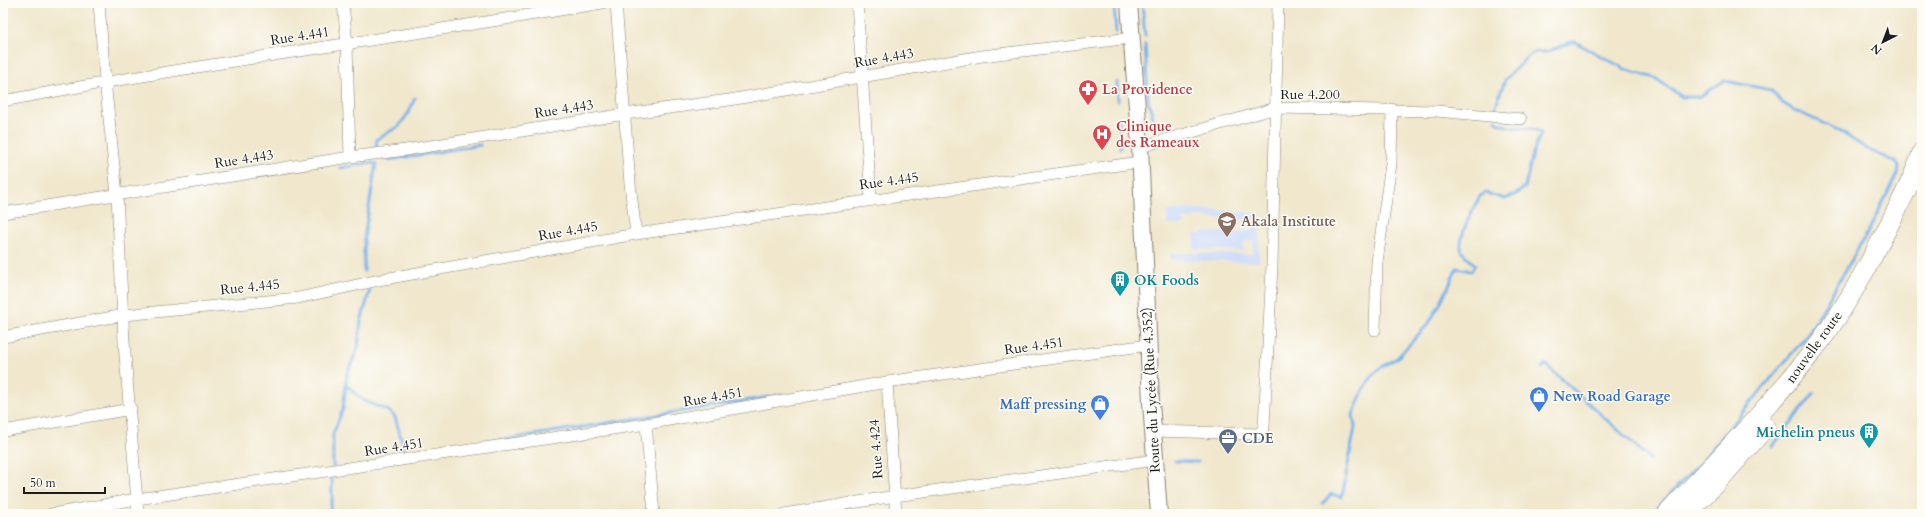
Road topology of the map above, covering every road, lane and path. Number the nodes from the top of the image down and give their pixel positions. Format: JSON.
{"nodes":[{"id":1,"x":99,"y":3,"type":"edge"},
{"id":2,"x":343,"y":3,"type":"edge"},
{"id":3,"x":602,"y":3,"type":"edge"},
{"id":4,"x":616,"y":3,"type":"edge"},
{"id":5,"x":857,"y":3,"type":"edge"},
{"id":6,"x":1129,"y":3,"type":"edge"},
{"id":7,"x":1278,"y":3,"type":"edge"},
{"id":8,"x":1131,"y":38,"type":"junction"},
{"id":9,"x":347,"y":44,"type":"junction"},
{"id":10,"x":862,"y":77,"type":"junction"},
{"id":11,"x":105,"y":81,"type":"junction"},
{"id":12,"x":3,"y":101,"type":"edge"},
{"id":13,"x":1276,"y":108,"type":"junction"},
{"id":14,"x":1392,"y":109,"type":"junction"},
{"id":15,"x":625,"y":114,"type":"junction"},
{"id":16,"x":1521,"y":120,"type":"dead end"},
{"id":17,"x":1922,"y":152,"type":"edge"},
{"id":18,"x":1140,"y":154,"type":"junction"},
{"id":19,"x":350,"y":157,"type":"junction"},
{"id":20,"x":1922,"y":186,"type":"edge"},
{"id":21,"x":117,"y":194,"type":"junction"},
{"id":22,"x":871,"y":199,"type":"junction"},
{"id":23,"x":3,"y":213,"type":"edge"},
{"id":24,"x":636,"y":234,"type":"junction"},
{"id":25,"x":124,"y":315,"type":"junction"},
{"id":26,"x":1375,"y":330,"type":"dead end"},
{"id":27,"x":3,"y":337,"type":"edge"},
{"id":28,"x":1148,"y":344,"type":"junction"},
{"id":29,"x":886,"y":382,"type":"junction"},
{"id":30,"x":131,"y":408,"type":"junction"},
{"id":31,"x":646,"y":424,"type":"junction"},
{"id":32,"x":3,"y":431,"type":"edge"},
{"id":33,"x":1153,"y":431,"type":"junction"},
{"id":34,"x":1155,"y":460,"type":"junction"},
{"id":35,"x":895,"y":496,"type":"junction"},
{"id":36,"x":137,"y":499,"type":"junction"},
{"id":37,"x":52,"y":514,"type":"edge"},
{"id":38,"x":138,"y":514,"type":"edge"},
{"id":39,"x":654,"y":514,"type":"edge"},
{"id":40,"x":784,"y":514,"type":"edge"},
{"id":41,"x":896,"y":514,"type":"edge"},
{"id":42,"x":1159,"y":514,"type":"edge"},
{"id":43,"x":1667,"y":514,"type":"edge"},
{"id":44,"x":1685,"y":514,"type":"edge"}],
"edges":[{"from":1,"to":11,"type":"street"},
{"from":2,"to":9,"type":"street"},
{"from":3,"to":9,"type":"street","name":"Rue 4.441"},
{"from":4,"to":15,"type":"street"},
{"from":5,"to":10,"type":"street"},
{"from":6,"to":8,"type":"main road","name":"Route du Lycée (Rue 4.352)"},
{"from":7,"to":13,"type":"street"},
{"from":8,"to":10,"type":"street","name":"Rue 4.443"},
{"from":8,"to":18,"type":"main road","name":"Route du Lycée (Rue 4.352)"},
{"from":9,"to":11,"type":"street","name":"Rue 4.441"},
{"from":9,"to":19,"type":"street"},
{"from":10,"to":15,"type":"street","name":"Rue 4.443"},
{"from":10,"to":22,"type":"street"},
{"from":11,"to":12,"type":"street","name":"Rue 4.441"},
{"from":11,"to":21,"type":"street"},
{"from":13,"to":14,"type":"street","name":"Rue 4.200"},
{"from":13,"to":18,"type":"street","name":"Rue 4.200"},
{"from":13,"to":33,"type":"street"},
{"from":14,"to":16,"type":"street","name":"Rue 4.200"},
{"from":14,"to":26,"type":"street"},
{"from":15,"to":19,"type":"street","name":"Rue 4.443"},
{"from":15,"to":24,"type":"street"},
{"from":17,"to":43,"type":"highway","name":"nouvelle route"},
{"from":18,"to":22,"type":"street","name":"Rue 4.445"},
{"from":18,"to":28,"type":"main road","name":"Route du Lycée (Rue 4.352)"},
{"from":19,"to":21,"type":"street","name":"Rue 4.443"},
{"from":20,"to":44,"type":"highway","name":"nouvelle route"},
{"from":21,"to":23,"type":"street","name":"Rue 4.443"},
{"from":21,"to":25,"type":"street"},
{"from":22,"to":24,"type":"street","name":"Rue 4.445"},
{"from":24,"to":25,"type":"street","name":"Rue 4.445"},
{"from":25,"to":27,"type":"street","name":"Rue 4.445"},
{"from":25,"to":30,"type":"street"},
{"from":28,"to":29,"type":"street","name":"Rue 4.451"},
{"from":28,"to":33,"type":"main road","name":"Route du Lycée (Rue 4.352)"},
{"from":29,"to":31,"type":"street","name":"Rue 4.451"},
{"from":29,"to":35,"type":"street","name":"Rue 4.424"},
{"from":30,"to":32,"type":"street"},
{"from":30,"to":36,"type":"street"},
{"from":31,"to":36,"type":"street","name":"Rue 4.451"},
{"from":31,"to":39,"type":"street"},
{"from":33,"to":34,"type":"main road","name":"Route du Lycée (Rue 4.352)"},
{"from":34,"to":35,"type":"street"},
{"from":34,"to":42,"type":"main road","name":"Route du Lycée (Rue 4.352)"},
{"from":35,"to":40,"type":"street"},
{"from":35,"to":41,"type":"street","name":"Rue 4.424"},
{"from":36,"to":37,"type":"street","name":"Rue 4.451"},
{"from":36,"to":38,"type":"street"}]}
